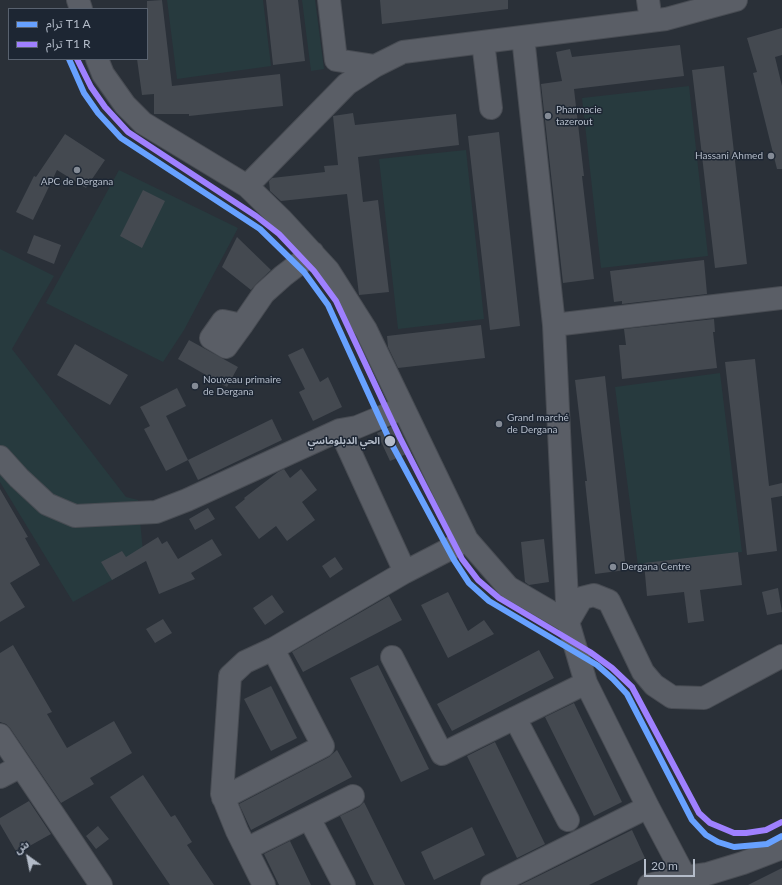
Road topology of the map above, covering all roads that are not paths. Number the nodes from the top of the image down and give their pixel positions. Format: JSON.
{"nodes":[{"id":1,"x":329,"y":0,"type":"edge"},
{"id":2,"x":648,"y":0,"type":"edge"},
{"id":3,"x":736,"y":0,"type":"edge"},
{"id":4,"x":651,"y":21,"type":"junction"},
{"id":5,"x":523,"y":37,"type":"junction"},
{"id":6,"x":484,"y":42,"type":"junction"},
{"id":7,"x":97,"y":60,"type":"edge"},
{"id":8,"x":375,"y":66,"type":"junction"},
{"id":9,"x":491,"y":108,"type":"dead end"},
{"id":10,"x":247,"y":186,"type":"junction"},
{"id":11,"x":313,"y":254,"type":"junction"},
{"id":12,"x":779,"y":302,"type":"edge"},
{"id":13,"x":242,"y":325,"type":"dead end"},
{"id":14,"x":554,"y":325,"type":"junction"},
{"id":15,"x":403,"y":408,"type":"junction"},
{"id":16,"x":340,"y":430,"type":"junction"},
{"id":17,"x":0,"y":457,"type":"edge"},
{"id":18,"x":467,"y":540,"type":"junction"},
{"id":19,"x":405,"y":572,"type":"junction"},
{"id":20,"x":568,"y":622,"type":"junction"},
{"id":21,"x":273,"y":649,"type":"junction"},
{"id":22,"x":392,"y":656,"type":"dead end"},
{"id":23,"x":782,"y":656,"type":"edge"},
{"id":24,"x":586,"y":683,"type":"junction"},
{"id":25,"x":515,"y":718,"type":"junction"},
{"id":26,"x":0,"y":735,"type":"edge"},
{"id":27,"x":21,"y":766,"type":"junction"},
{"id":28,"x":0,"y":777,"type":"edge"},
{"id":29,"x":353,"y":796,"type":"dead end"},
{"id":30,"x":223,"y":798,"type":"junction"},
{"id":31,"x":648,"y":807,"type":"junction"},
{"id":32,"x":309,"y":818,"type":"junction"},
{"id":33,"x":568,"y":820,"type":"dead end"},
{"id":34,"x":782,"y":848,"type":"edge"},
{"id":35,"x":246,"y":849,"type":"junction"},
{"id":36,"x":681,"y":881,"type":"edge"},
{"id":37,"x":101,"y":885,"type":"edge"},
{"id":38,"x":264,"y":885,"type":"edge"},
{"id":39,"x":344,"y":885,"type":"edge"},
{"id":40,"x":492,"y":885,"type":"edge"},
{"id":41,"x":649,"y":885,"type":"edge"}],
"edges":[{"from":1,"to":8,"type":"street"},
{"from":2,"to":4,"type":"street"},
{"from":3,"to":4,"type":"street"},
{"from":4,"to":5,"type":"street"},
{"from":5,"to":6,"type":"street"},
{"from":5,"to":14,"type":"street"},
{"from":6,"to":8,"type":"street"},
{"from":6,"to":9,"type":"street"},
{"from":7,"to":10,"type":"street"},
{"from":8,"to":10,"type":"street"},
{"from":10,"to":11,"type":"street"},
{"from":11,"to":13,"type":"street"},
{"from":11,"to":15,"type":"street"},
{"from":12,"to":14,"type":"street"},
{"from":14,"to":20,"type":"street"},
{"from":15,"to":16,"type":"street"},
{"from":15,"to":18,"type":"street"},
{"from":16,"to":17,"type":"street"},
{"from":16,"to":19,"type":"street"},
{"from":18,"to":19,"type":"street"},
{"from":18,"to":20,"type":"street"},
{"from":19,"to":21,"type":"street"},
{"from":20,"to":23,"type":"street"},
{"from":20,"to":24,"type":"street"},
{"from":21,"to":30,"type":"street"},
{"from":21,"to":30,"type":"street"},
{"from":22,"to":25,"type":"street"},
{"from":24,"to":25,"type":"street"},
{"from":24,"to":31,"type":"street"},
{"from":25,"to":33,"type":"street"},
{"from":26,"to":27,"type":"street"},
{"from":27,"to":28,"type":"street"},
{"from":27,"to":37,"type":"street"},
{"from":29,"to":32,"type":"street"},
{"from":30,"to":35,"type":"street"},
{"from":31,"to":36,"type":"street"},
{"from":31,"to":40,"type":"street"},
{"from":32,"to":35,"type":"street"},
{"from":32,"to":39,"type":"street"},
{"from":34,"to":36,"type":"street"},
{"from":35,"to":38,"type":"street"},
{"from":36,"to":41,"type":"street"}]}
